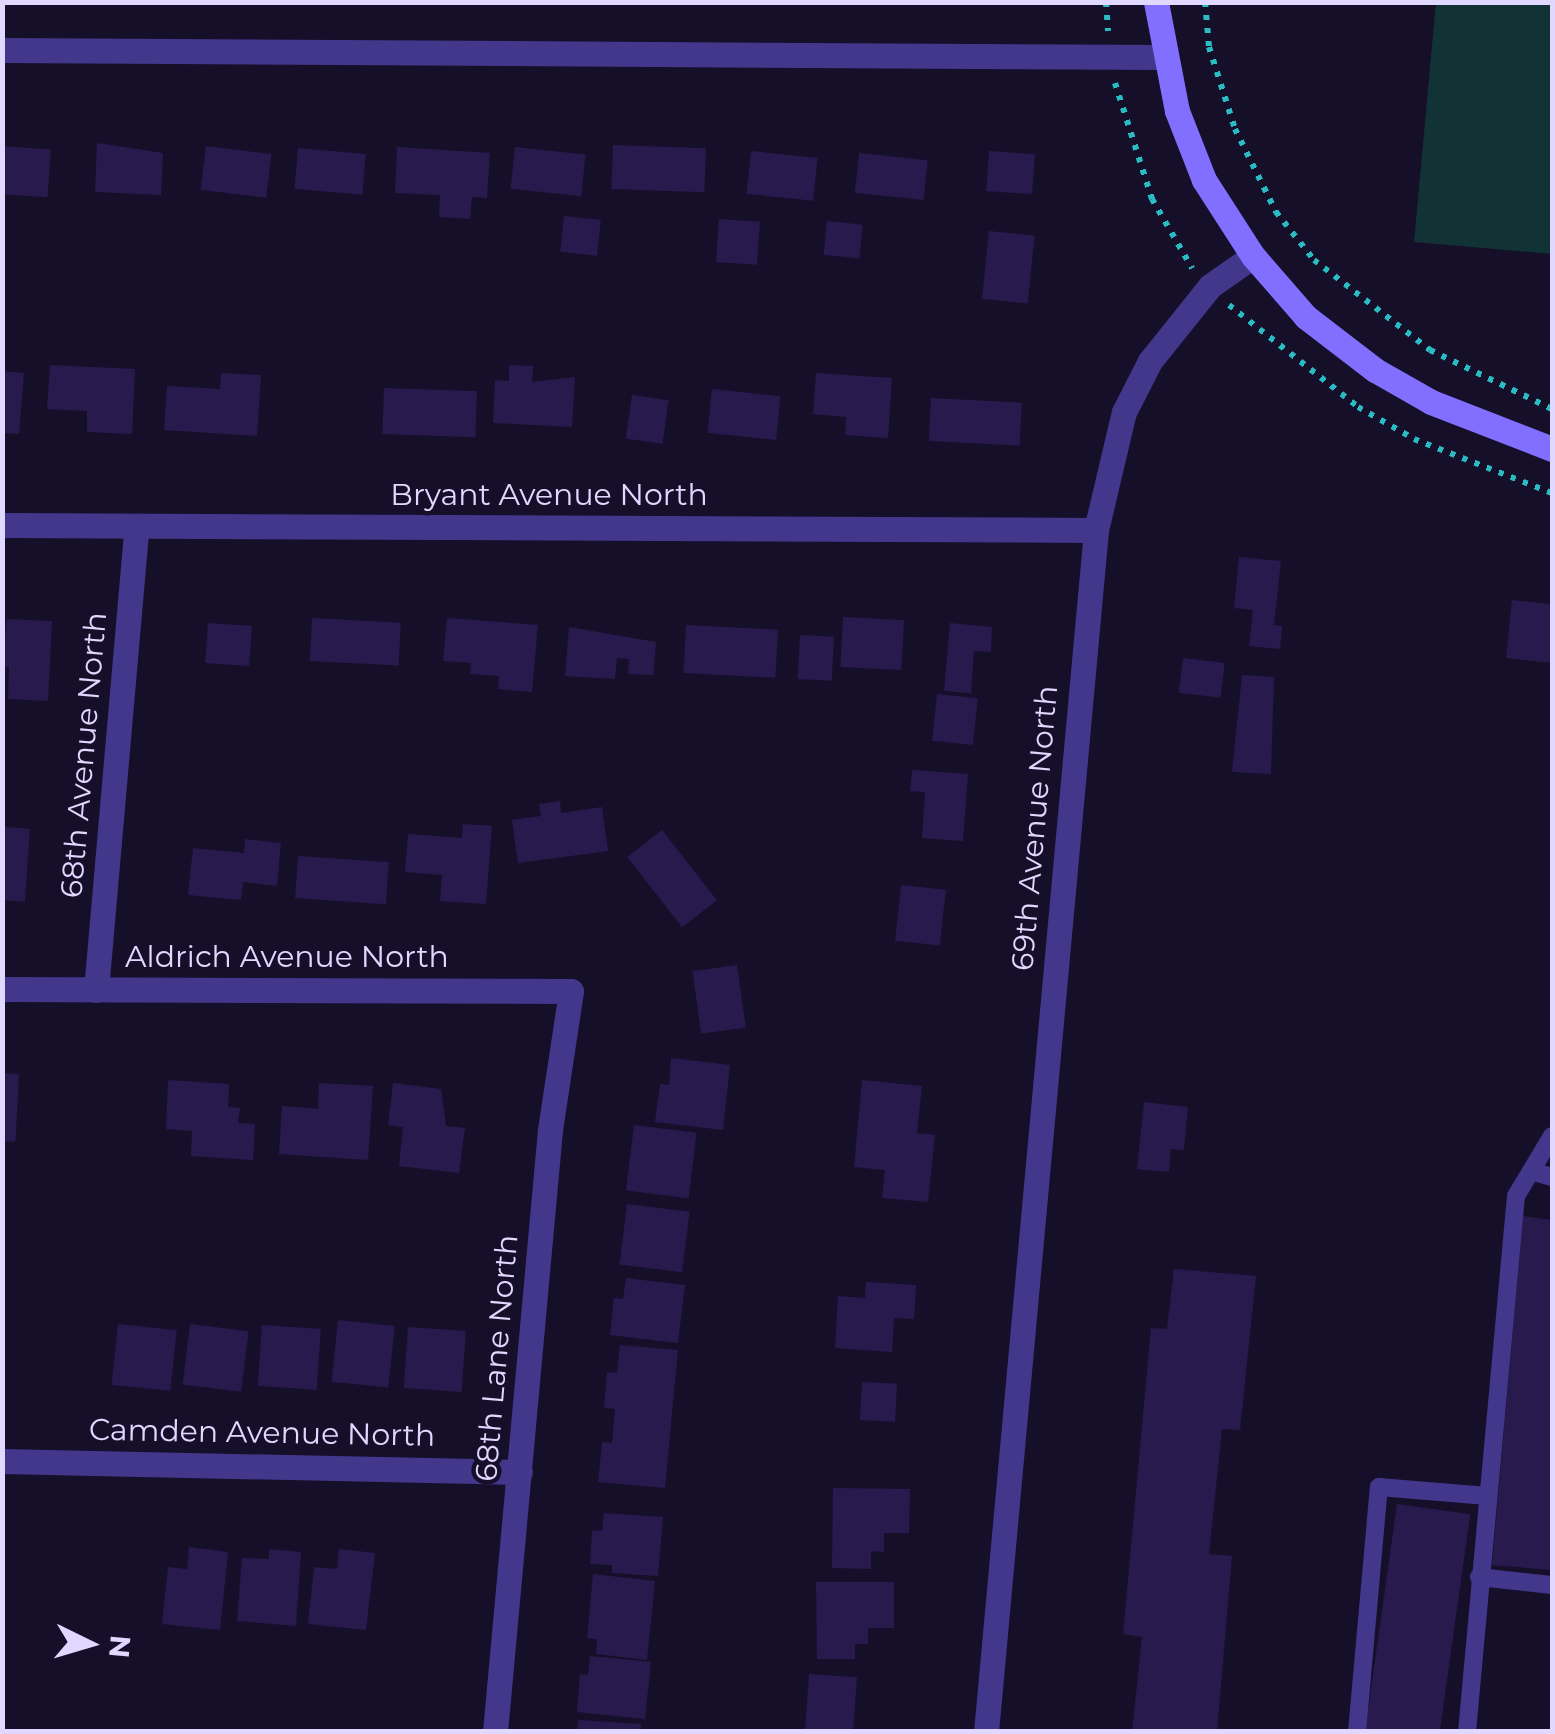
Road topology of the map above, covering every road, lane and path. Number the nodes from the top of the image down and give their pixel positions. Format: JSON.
{"nodes":[{"id":1,"x":1156,"y":2,"type":"edge"},
{"id":2,"x":1204,"y":2,"type":"edge"},
{"id":3,"x":2,"y":50,"type":"edge"},
{"id":4,"x":1164,"y":57,"type":"junction"},
{"id":5,"x":1253,"y":256,"type":"junction"},
{"id":6,"x":1552,"y":409,"type":"edge"},
{"id":7,"x":1552,"y":449,"type":"edge"},
{"id":8,"x":2,"y":525,"type":"edge"},
{"id":9,"x":137,"y":526,"type":"junction"},
{"id":10,"x":1096,"y":530,"type":"junction"},
{"id":11,"x":2,"y":989,"type":"edge"},
{"id":12,"x":96,"y":990,"type":"junction"},
{"id":13,"x":571,"y":991,"type":"joint"},
{"id":14,"x":1552,"y":1136,"type":"edge"},
{"id":15,"x":1531,"y":1171,"type":"junction"},
{"id":16,"x":1552,"y":1177,"type":"edge"},
{"id":17,"x":2,"y":1460,"type":"edge"},
{"id":18,"x":520,"y":1472,"type":"junction"},
{"id":19,"x":1488,"y":1496,"type":"junction"},
{"id":20,"x":1479,"y":1577,"type":"junction"},
{"id":21,"x":1552,"y":1585,"type":"edge"},
{"id":22,"x":495,"y":1732,"type":"edge"},
{"id":23,"x":986,"y":1732,"type":"edge"},
{"id":24,"x":1357,"y":1732,"type":"edge"},
{"id":25,"x":1467,"y":1732,"type":"edge"}],
"edges":[{"from":1,"to":4,"type":"street"},
{"from":2,"to":6,"type":"path"},
{"from":3,"to":4,"type":"street"},
{"from":4,"to":5,"type":"street"},
{"from":5,"to":7,"type":"street"},
{"from":5,"to":10,"type":"street","name":"69th Avenue North"},
{"from":8,"to":9,"type":"street","name":"Bryant Avenue North"},
{"from":9,"to":10,"type":"street","name":"Bryant Avenue North"},
{"from":9,"to":12,"type":"street","name":"68th Avenue North"},
{"from":10,"to":23,"type":"street","name":"69th Avenue North"},
{"from":11,"to":12,"type":"street","name":"Aldrich Avenue North"},
{"from":12,"to":13,"type":"street","name":"Aldrich Avenue North"},
{"from":13,"to":18,"type":"street","name":"68th Lane North"},
{"from":14,"to":15,"type":"lane"},
{"from":15,"to":16,"type":"lane"},
{"from":15,"to":19,"type":"lane"},
{"from":17,"to":18,"type":"street","name":"Camden Avenue North"},
{"from":18,"to":22,"type":"street","name":"68th Lane North"},
{"from":19,"to":20,"type":"lane"},
{"from":19,"to":24,"type":"lane"},
{"from":20,"to":21,"type":"lane"},
{"from":20,"to":25,"type":"lane"}]}
